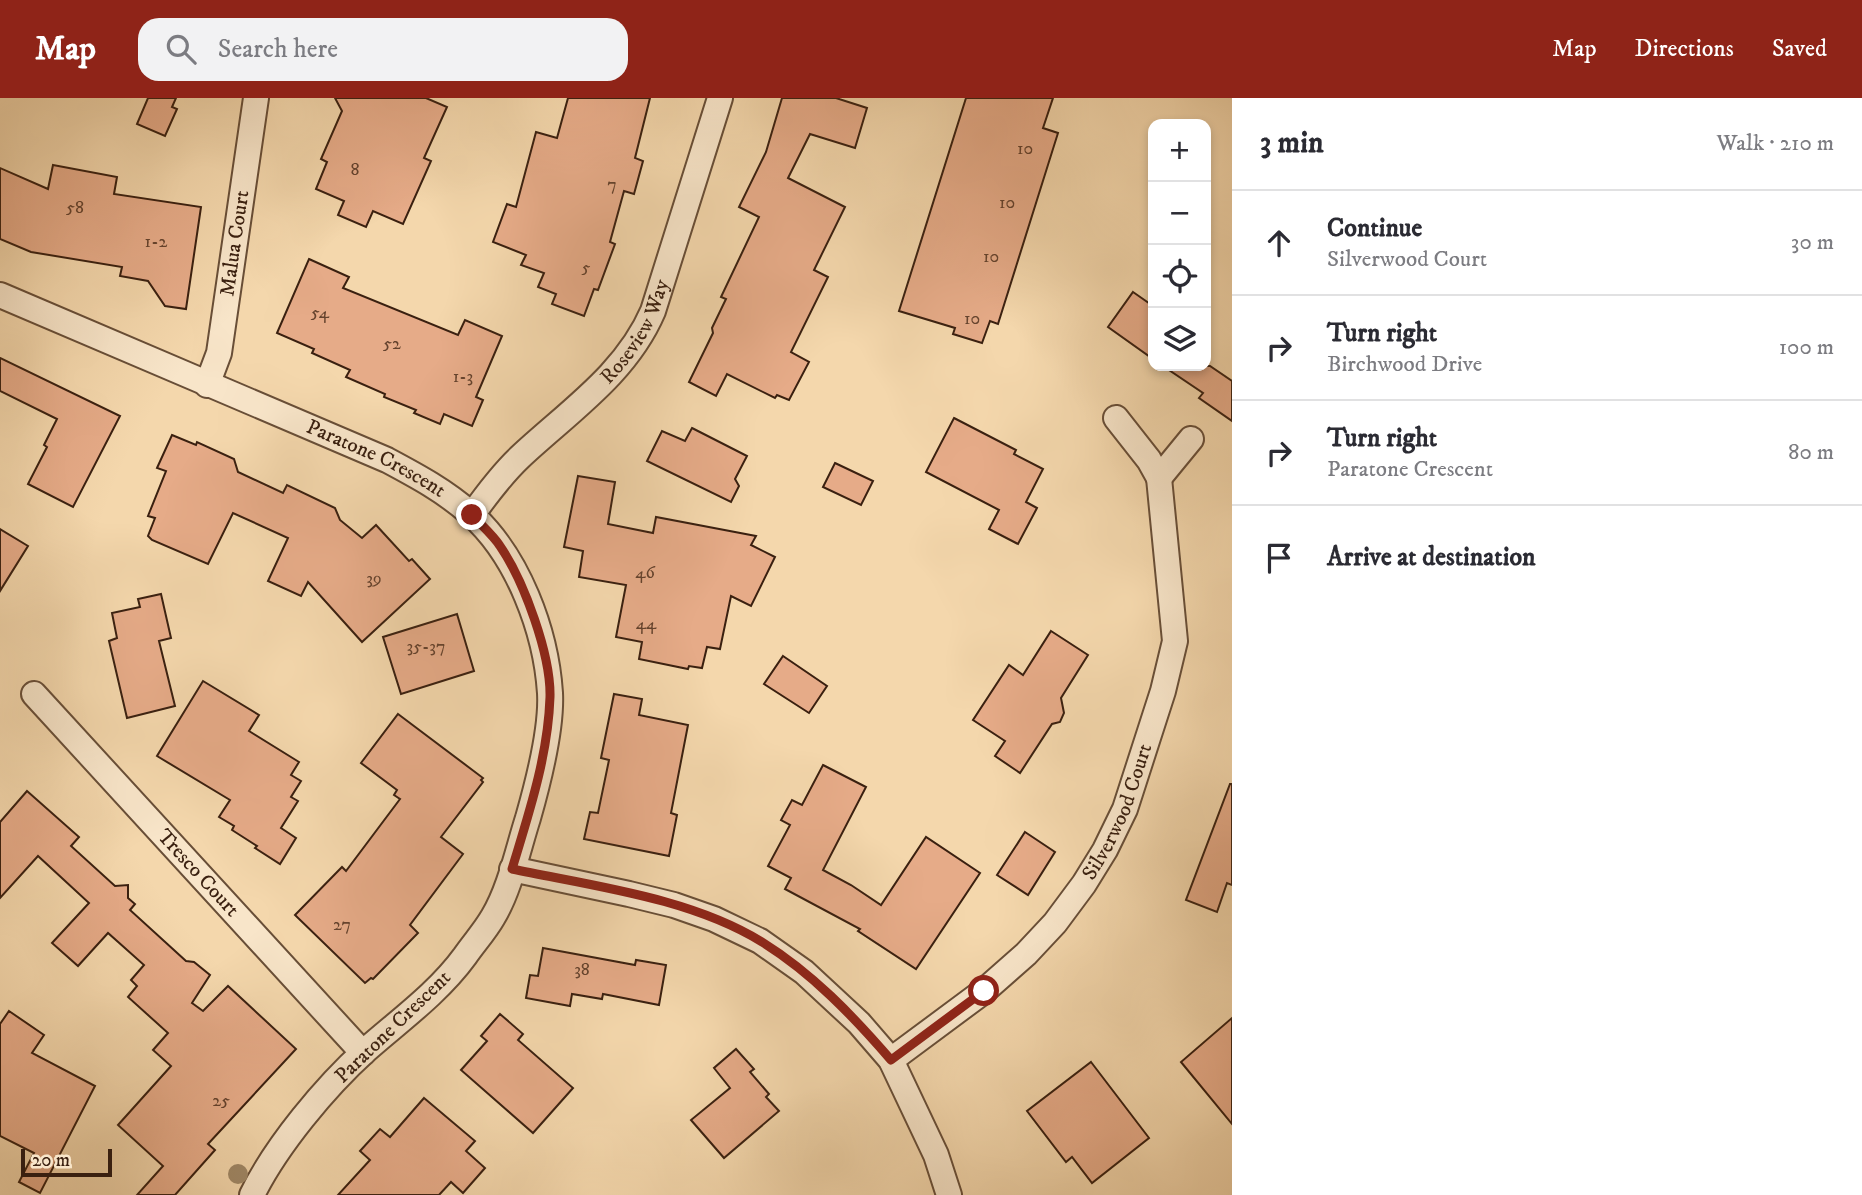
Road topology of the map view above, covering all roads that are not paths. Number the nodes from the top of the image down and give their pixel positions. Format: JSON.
{"nodes":[{"id":1,"x":256,"y":98,"type":"edge"},
{"id":2,"x":720,"y":98,"type":"edge"},
{"id":3,"x":0,"y":295,"type":"edge"},
{"id":4,"x":207,"y":385,"type":"junction"},
{"id":5,"x":1116,"y":418,"type":"dead end"},
{"id":6,"x":1191,"y":439,"type":"dead end"},
{"id":7,"x":1159,"y":478,"type":"junction"},
{"id":8,"x":472,"y":515,"type":"junction"},
{"id":9,"x":34,"y":694,"type":"dead end"},
{"id":10,"x":512,"y":869,"type":"junction"},
{"id":11,"x":363,"y":1053,"type":"junction"},
{"id":12,"x":891,"y":1060,"type":"junction"},
{"id":13,"x":252,"y":1195,"type":"edge"},
{"id":14,"x":949,"y":1195,"type":"edge"}],
"edges":[{"from":1,"to":4,"type":"street","name":"Malua Court"},
{"from":2,"to":8,"type":"street","name":"Roseview Way"},
{"from":3,"to":4,"type":"street","name":"Paratone Crescent"},
{"from":4,"to":8,"type":"street","name":"Paratone Crescent"},
{"from":5,"to":7,"type":"street","name":"Silverwood Court"},
{"from":6,"to":7,"type":"street"},
{"from":7,"to":12,"type":"street","name":"Silverwood Court"},
{"from":8,"to":10,"type":"street","name":"Paratone Crescent"},
{"from":9,"to":11,"type":"street","name":"Tresco Court"},
{"from":10,"to":11,"type":"street","name":"Paratone Crescent"},
{"from":10,"to":12,"type":"street"},
{"from":11,"to":13,"type":"street","name":"Paratone Crescent"},
{"from":12,"to":14,"type":"street"}]}
